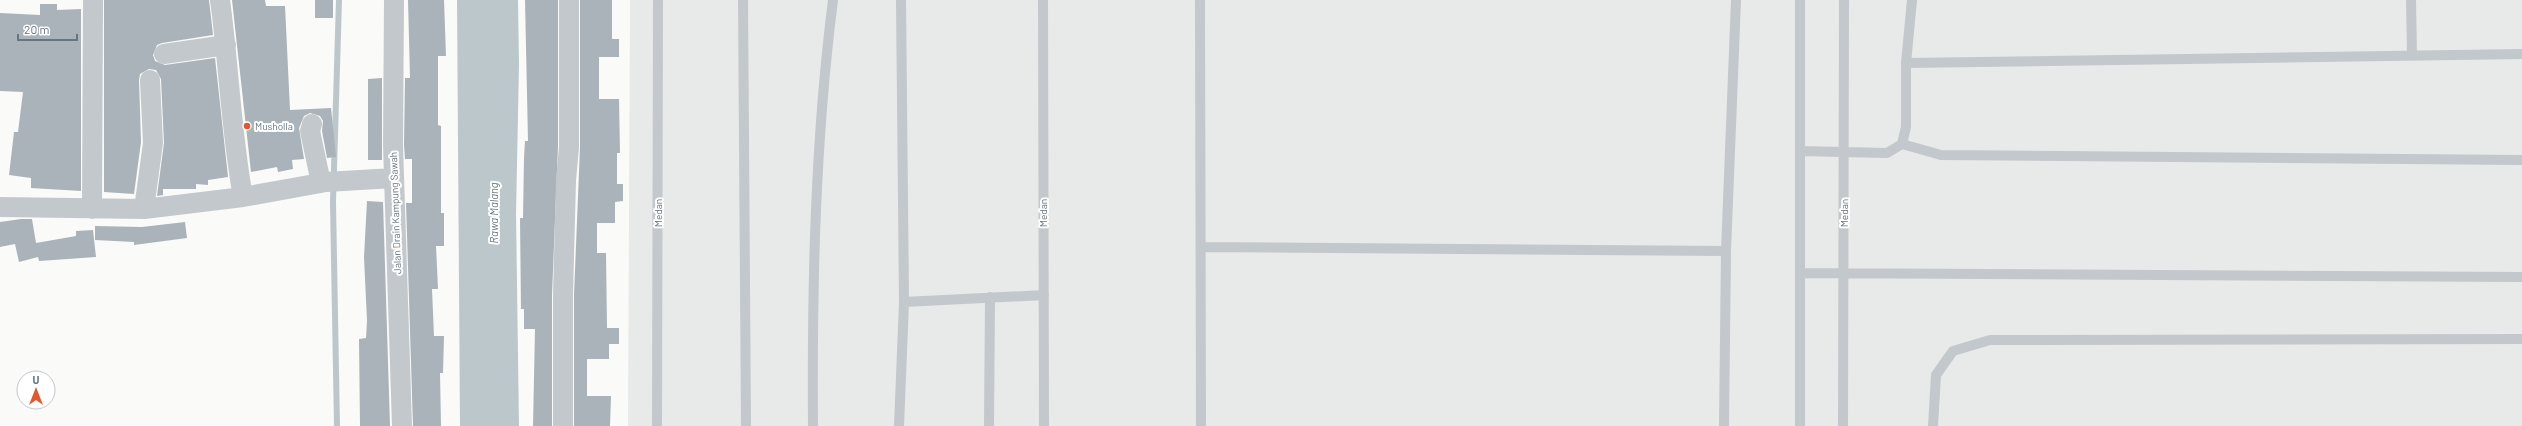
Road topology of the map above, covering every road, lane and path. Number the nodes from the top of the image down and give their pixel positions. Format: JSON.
{"nodes":[{"id":1,"x":93,"y":0,"type":"edge"},
{"id":2,"x":220,"y":0,"type":"edge"},
{"id":3,"x":394,"y":0,"type":"edge"},
{"id":4,"x":569,"y":0,"type":"edge"},
{"id":5,"x":658,"y":0,"type":"edge"},
{"id":6,"x":743,"y":0,"type":"edge"},
{"id":7,"x":833,"y":0,"type":"edge"},
{"id":8,"x":901,"y":0,"type":"edge"},
{"id":9,"x":1043,"y":0,"type":"edge"},
{"id":10,"x":1200,"y":0,"type":"edge"},
{"id":11,"x":1736,"y":0,"type":"edge"},
{"id":12,"x":1800,"y":0,"type":"edge"},
{"id":13,"x":1844,"y":0,"type":"edge"},
{"id":14,"x":1912,"y":0,"type":"edge"},
{"id":15,"x":2411,"y":0,"type":"edge"},
{"id":16,"x":226,"y":45,"type":"junction"},
{"id":17,"x":164,"y":54,"type":"dead end"},
{"id":18,"x":2522,"y":54,"type":"edge"},
{"id":19,"x":2412,"y":55,"type":"junction"},
{"id":20,"x":1906,"y":63,"type":"junction"},
{"id":21,"x":150,"y":80,"type":"dead end"},
{"id":22,"x":312,"y":124,"type":"dead end"},
{"id":23,"x":1902,"y":144,"type":"junction"},
{"id":24,"x":1800,"y":150,"type":"junction"},
{"id":25,"x":1846,"y":150,"type":"junction"},
{"id":26,"x":2522,"y":160,"type":"edge"},
{"id":27,"x":394,"y":178,"type":"junction"},
{"id":28,"x":324,"y":183,"type":"junction"},
{"id":29,"x":243,"y":197,"type":"junction"},
{"id":30,"x":0,"y":206,"type":"edge"},
{"id":31,"x":92,"y":209,"type":"junction"},
{"id":32,"x":144,"y":209,"type":"junction"},
{"id":33,"x":1201,"y":248,"type":"junction"},
{"id":34,"x":1726,"y":251,"type":"junction"},
{"id":35,"x":1800,"y":273,"type":"junction"},
{"id":36,"x":1844,"y":273,"type":"junction"},
{"id":37,"x":2522,"y":277,"type":"edge"},
{"id":38,"x":1044,"y":295,"type":"junction"},
{"id":39,"x":990,"y":297,"type":"junction"},
{"id":40,"x":904,"y":302,"type":"junction"},
{"id":41,"x":2522,"y":339,"type":"edge"},
{"id":42,"x":402,"y":426,"type":"edge"},
{"id":43,"x":563,"y":426,"type":"edge"},
{"id":44,"x":657,"y":426,"type":"edge"},
{"id":45,"x":746,"y":426,"type":"edge"},
{"id":46,"x":813,"y":426,"type":"edge"},
{"id":47,"x":899,"y":426,"type":"edge"},
{"id":48,"x":988,"y":426,"type":"edge"},
{"id":49,"x":1044,"y":426,"type":"edge"},
{"id":50,"x":1201,"y":426,"type":"edge"},
{"id":51,"x":1724,"y":426,"type":"edge"},
{"id":52,"x":1800,"y":426,"type":"edge"},
{"id":53,"x":1843,"y":426,"type":"edge"},
{"id":54,"x":1933,"y":426,"type":"edge"}],
"edges":[{"from":1,"to":31,"type":"street"},
{"from":2,"to":16,"type":"street"},
{"from":3,"to":27,"type":"street","name":"Jalan Drain Kampung Sawah"},
{"from":4,"to":43,"type":"street"},
{"from":5,"to":44,"type":"lane","name":"Medan"},
{"from":6,"to":45,"type":"lane"},
{"from":7,"to":46,"type":"lane"},
{"from":8,"to":40,"type":"lane"},
{"from":9,"to":38,"type":"lane","name":"Medan"},
{"from":10,"to":33,"type":"lane"},
{"from":11,"to":34,"type":"lane"},
{"from":12,"to":24,"type":"lane"},
{"from":13,"to":25,"type":"lane","name":"Medan"},
{"from":14,"to":20,"type":"lane"},
{"from":15,"to":19,"type":"lane"},
{"from":16,"to":17,"type":"street"},
{"from":16,"to":29,"type":"street"},
{"from":18,"to":19,"type":"lane"},
{"from":19,"to":20,"type":"lane"},
{"from":20,"to":23,"type":"lane"},
{"from":21,"to":32,"type":"street"},
{"from":22,"to":28,"type":"street"},
{"from":23,"to":25,"type":"lane"},
{"from":23,"to":26,"type":"lane"},
{"from":24,"to":25,"type":"lane"},
{"from":24,"to":35,"type":"lane"},
{"from":25,"to":36,"type":"lane","name":"Medan"},
{"from":27,"to":28,"type":"street"},
{"from":27,"to":42,"type":"street","name":"Jalan Drain Kampung Sawah"},
{"from":28,"to":29,"type":"street"},
{"from":29,"to":32,"type":"street"},
{"from":30,"to":31,"type":"street"},
{"from":31,"to":32,"type":"street"},
{"from":33,"to":34,"type":"lane"},
{"from":33,"to":50,"type":"lane"},
{"from":34,"to":51,"type":"lane"},
{"from":35,"to":36,"type":"lane"},
{"from":35,"to":52,"type":"lane"},
{"from":36,"to":37,"type":"lane"},
{"from":36,"to":53,"type":"lane","name":"Medan"},
{"from":38,"to":39,"type":"lane"},
{"from":38,"to":49,"type":"lane","name":"Medan"},
{"from":39,"to":40,"type":"lane"},
{"from":39,"to":48,"type":"lane"},
{"from":40,"to":47,"type":"lane"},
{"from":41,"to":54,"type":"lane"}]}
